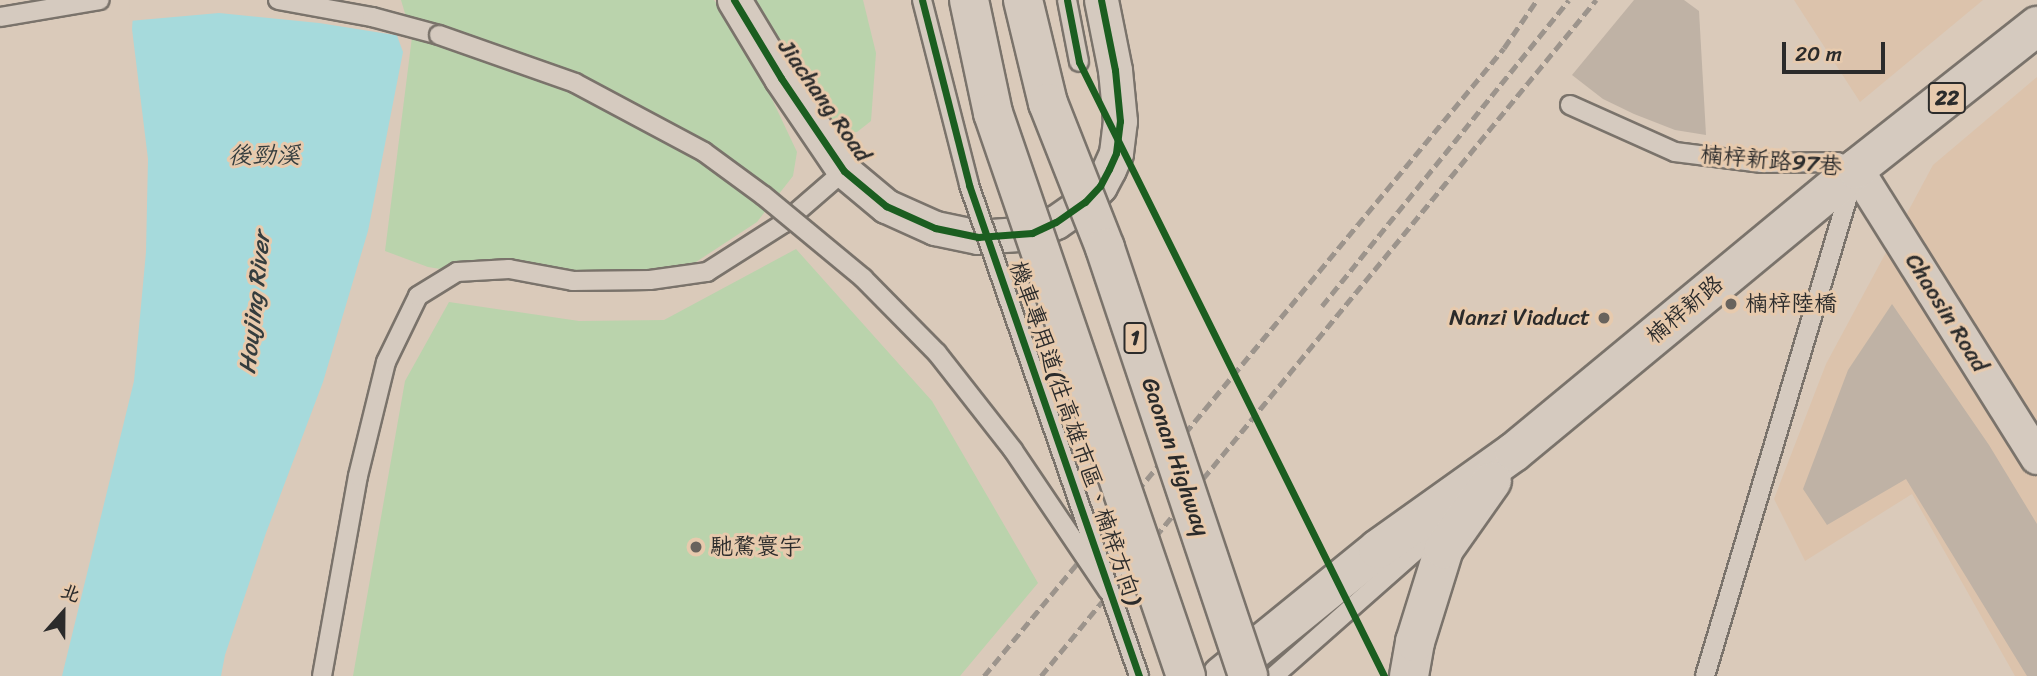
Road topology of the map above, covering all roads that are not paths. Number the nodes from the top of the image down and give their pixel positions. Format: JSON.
{"nodes":[{"id":1,"x":100,"y":0,"type":"edge"},
{"id":2,"x":278,"y":0,"type":"edge"},
{"id":3,"x":734,"y":0,"type":"edge"},
{"id":4,"x":922,"y":0,"type":"edge"},
{"id":5,"x":969,"y":0,"type":"edge"},
{"id":6,"x":1023,"y":0,"type":"edge"},
{"id":7,"x":1067,"y":0,"type":"edge"},
{"id":8,"x":1101,"y":0,"type":"edge"},
{"id":9,"x":0,"y":17,"type":"edge"},
{"id":10,"x":2037,"y":26,"type":"edge"},
{"id":11,"x":1079,"y":62,"type":"dead end"},
{"id":12,"x":1570,"y":105,"type":"dead end"},
{"id":13,"x":1856,"y":169,"type":"junction"},
{"id":14,"x":844,"y":171,"type":"junction"},
{"id":15,"x":2034,"y":445,"type":"edge"},
{"id":16,"x":1514,"y":452,"type":"junction"},
{"id":17,"x":1108,"y":591,"type":"junction"},
{"id":18,"x":323,"y":676,"type":"edge"},
{"id":19,"x":1139,"y":676,"type":"edge"},
{"id":20,"x":1186,"y":676,"type":"edge"},
{"id":21,"x":1222,"y":676,"type":"edge"},
{"id":22,"x":1248,"y":676,"type":"edge"},
{"id":23,"x":1274,"y":676,"type":"edge"},
{"id":24,"x":1409,"y":676,"type":"edge"},
{"id":25,"x":1705,"y":676,"type":"edge"}],
"edges":[{"from":1,"to":9,"type":"lane"},
{"from":2,"to":17,"type":"lane","name":"機車專用道(往高雄市區、楠梓方向)","bridge":true},
{"from":3,"to":14,"type":"street","name":"Jiachang Road"},
{"from":4,"to":17,"type":"lane","name":"機車專用道(往高雄市區、楠梓方向)","bridge":true},
{"from":5,"to":20,"type":"main road","bridge":true},
{"from":6,"to":22,"type":"main road","name":"Gaonan Highway","number":"1","bridge":true},
{"from":7,"to":11,"type":"lane"},
{"from":8,"to":14,"type":"street","name":"Jiachang Road"},
{"from":10,"to":13,"type":"main road","number":"22"},
{"from":12,"to":13,"type":"lane","name":"楠梓新路97巷"},
{"from":13,"to":15,"type":"street","name":"Chaosin Road"},
{"from":13,"to":16,"type":"main road","name":"楠梓新路"},
{"from":13,"to":25,"type":"lane"},
{"from":14,"to":18,"type":"lane"},
{"from":16,"to":21,"type":"main road"},
{"from":16,"to":23,"type":"lane"},
{"from":16,"to":24,"type":"main road"},
{"from":17,"to":19,"type":"lane","name":"機車專用道(往高雄市區、楠梓方向)","bridge":true}]}
